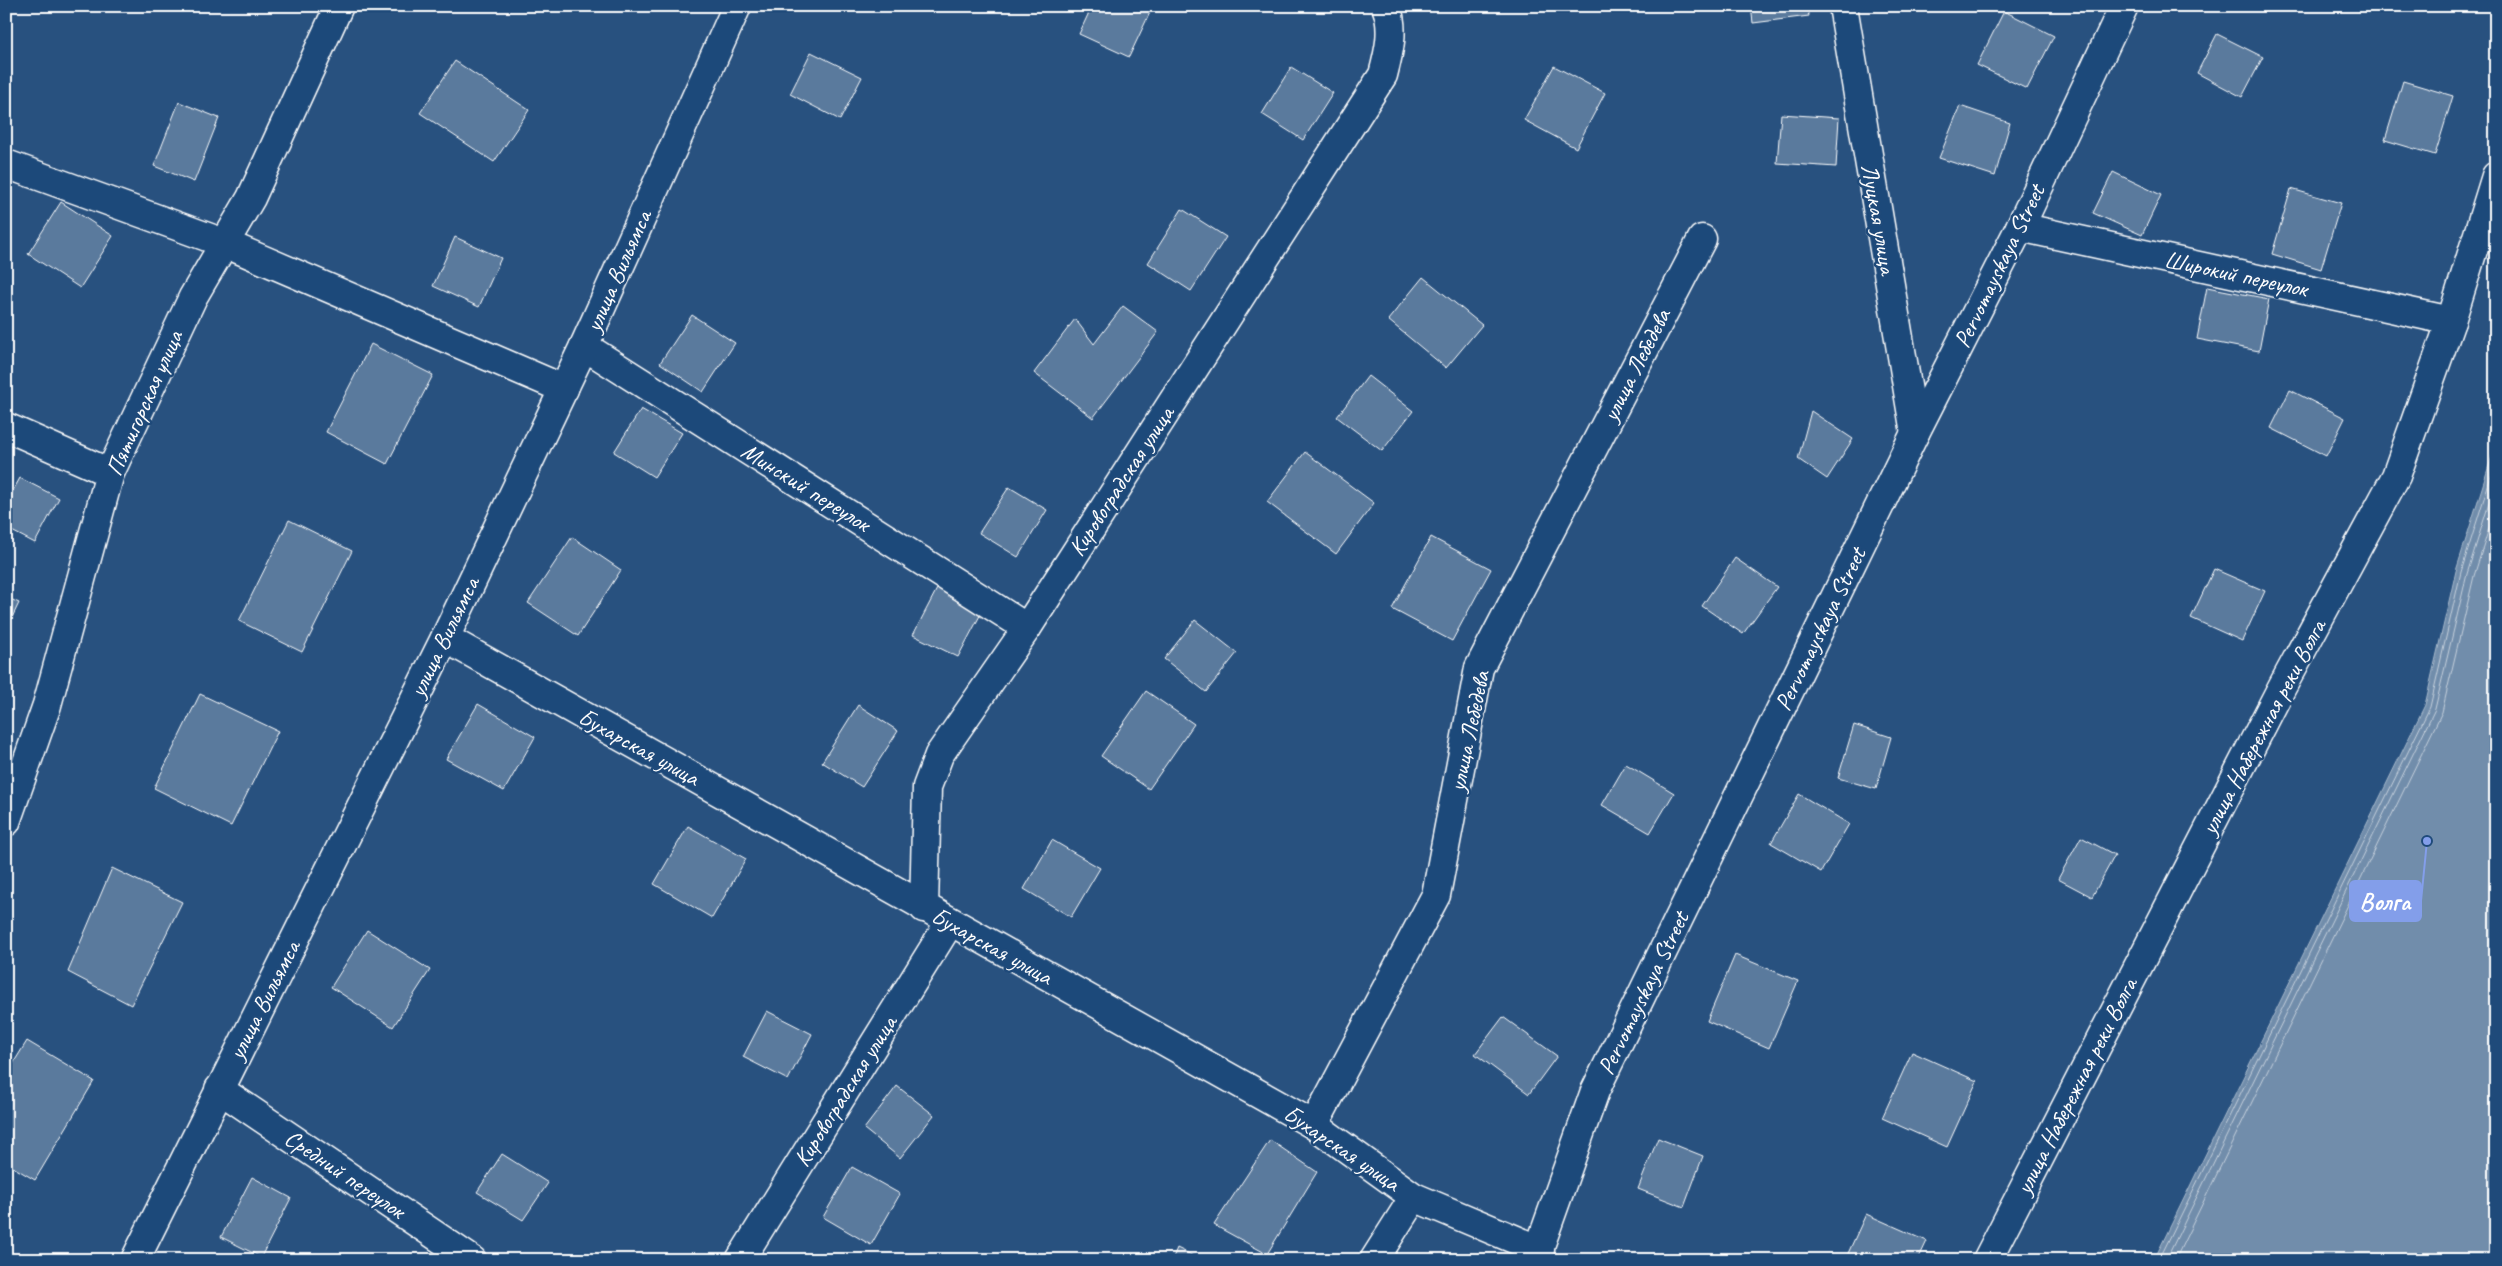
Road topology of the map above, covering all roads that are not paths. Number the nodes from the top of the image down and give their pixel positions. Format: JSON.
{"nodes":[{"id":1,"x":339,"y":6,"type":"edge"},
{"id":2,"x":737,"y":6,"type":"edge"},
{"id":3,"x":1386,"y":6,"type":"edge"},
{"id":4,"x":1843,"y":6,"type":"edge"},
{"id":5,"x":2124,"y":6,"type":"edge"},
{"id":6,"x":6,"y":164,"type":"edge"},
{"id":7,"x":2496,"y":176,"type":"edge"},
{"id":8,"x":2020,"y":226,"type":"junction"},
{"id":9,"x":1702,"y":239,"type":"dead end"},
{"id":10,"x":224,"y":243,"type":"junction"},
{"id":11,"x":2451,"y":321,"type":"junction"},
{"id":12,"x":584,"y":346,"type":"junction"},
{"id":13,"x":564,"y":389,"type":"junction"},
{"id":14,"x":6,"y":427,"type":"edge"},
{"id":15,"x":1915,"y":433,"type":"junction"},
{"id":16,"x":110,"y":473,"type":"junction"},
{"id":17,"x":1027,"y":628,"type":"junction"},
{"id":18,"x":445,"y":638,"type":"junction"},
{"id":19,"x":6,"y":822,"type":"edge"},
{"id":20,"x":924,"y":908,"type":"junction"},
{"id":21,"x":950,"y":922,"type":"junction"},
{"id":22,"x":219,"y":1089,"type":"junction"},
{"id":23,"x":1314,"y":1125,"type":"junction"},
{"id":24,"x":1414,"y":1197,"type":"junction"},
{"id":25,"x":1537,"y":1255,"type":"edge"},
{"id":26,"x":135,"y":1260,"type":"edge"},
{"id":27,"x":472,"y":1260,"type":"edge"},
{"id":28,"x":740,"y":1260,"type":"edge"},
{"id":29,"x":1374,"y":1260,"type":"edge"},
{"id":30,"x":1987,"y":1260,"type":"edge"}],
"edges":[{"from":1,"to":10,"type":"street","name":"Пятигорская улица"},
{"from":2,"to":12,"type":"street","name":"улица Вильямса"},
{"from":3,"to":17,"type":"street","name":"Кировоградская улица"},
{"from":4,"to":15,"type":"street","name":"Луцкая улица"},
{"from":5,"to":8,"type":"street","name":"Pervomayskaya Street"},
{"from":6,"to":10,"type":"street"},
{"from":7,"to":11,"type":"street","name":"улица Набережная реки Волга"},
{"from":8,"to":11,"type":"street","name":"Широкий переулок"},
{"from":8,"to":15,"type":"street","name":"Pervomayskaya Street"},
{"from":9,"to":23,"type":"street","name":"улица Лебедева"},
{"from":10,"to":13,"type":"street"},
{"from":10,"to":16,"type":"street","name":"Пятигорская улица"},
{"from":11,"to":30,"type":"street","name":"улица Набережная реки Волга"},
{"from":12,"to":13,"type":"street","name":"улица Вильямса"},
{"from":12,"to":17,"type":"street","name":"Минский переулок"},
{"from":13,"to":18,"type":"street","name":"улица Вильямса"},
{"from":14,"to":16,"type":"street"},
{"from":15,"to":25,"type":"street","name":"Pervomayskaya Street"},
{"from":16,"to":19,"type":"street","name":"Пятигорская улица"},
{"from":17,"to":20,"type":"street","name":"Кировоградская улица"},
{"from":18,"to":20,"type":"street","name":"Бухарская улица"},
{"from":18,"to":22,"type":"street","name":"улица Вильямса"},
{"from":20,"to":21,"type":"street","name":"Бухарская улица"},
{"from":21,"to":23,"type":"street","name":"Бухарская улица"},
{"from":21,"to":28,"type":"street","name":"Кировоградская улица"},
{"from":22,"to":26,"type":"street","name":"улица Вильямса"},
{"from":22,"to":27,"type":"street","name":"Средний переулок"},
{"from":23,"to":24,"type":"street","name":"Бухарская улица"},
{"from":24,"to":25,"type":"street","name":"Бухарская улица"},
{"from":24,"to":29,"type":"street"}]}
